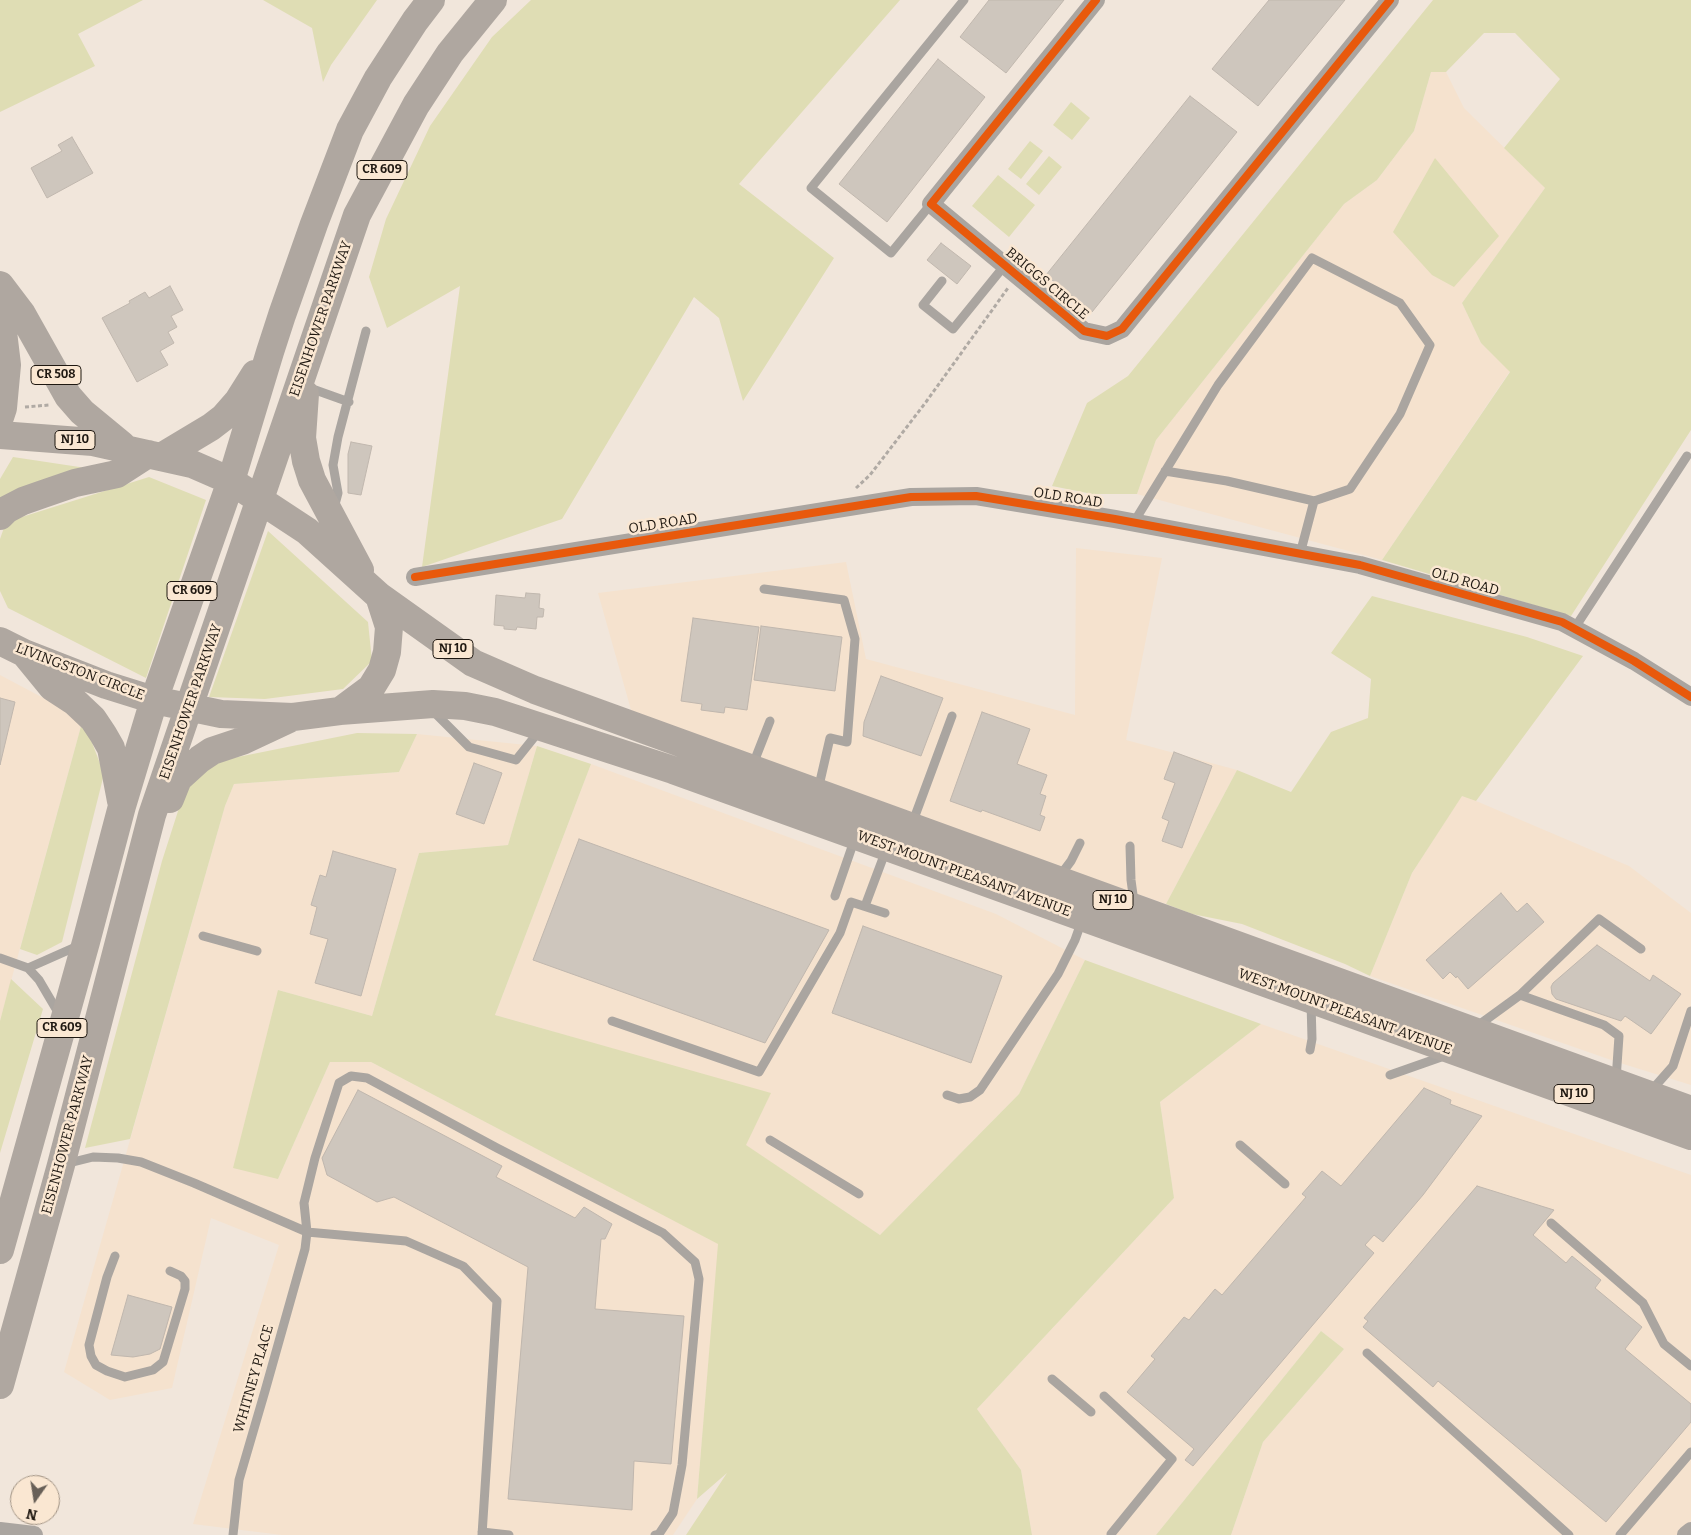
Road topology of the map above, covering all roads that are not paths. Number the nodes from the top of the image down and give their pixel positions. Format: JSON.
{"nodes":[{"id":1,"x":431,"y":0,"type":"edge"},
{"id":2,"x":493,"y":0,"type":"edge"},
{"id":3,"x":964,"y":0,"type":"edge"},
{"id":4,"x":1096,"y":0,"type":"edge"},
{"id":5,"x":1390,"y":0,"type":"edge"},
{"id":6,"x":931,"y":204,"type":"junction"},
{"id":7,"x":1011,"y":270,"type":"junction"},
{"id":8,"x":942,"y":280,"type":"dead end"},
{"id":9,"x":0,"y":285,"type":"edge"},
{"id":10,"x":0,"y":307,"type":"edge"},
{"id":11,"x":366,"y":331,"type":"dead end"},
{"id":12,"x":2,"y":338,"type":"edge"},
{"id":13,"x":270,"y":352,"type":"junction"},
{"id":14,"x":306,"y":373,"type":"junction"},
{"id":15,"x":349,"y":402,"type":"junction"},
{"id":16,"x":10,"y":412,"type":"edge"},
{"id":17,"x":0,"y":435,"type":"edge"},
{"id":18,"x":146,"y":454,"type":"junction"},
{"id":19,"x":1687,"y":456,"type":"dead end"},
{"id":20,"x":1165,"y":472,"type":"junction"},
{"id":21,"x":231,"y":481,"type":"junction"},
{"id":22,"x":260,"y":499,"type":"junction"},
{"id":23,"x":1314,"y":501,"type":"junction"},
{"id":24,"x":0,"y":516,"type":"edge"},
{"id":25,"x":332,"y":518,"type":"junction"},
{"id":26,"x":1134,"y":522,"type":"junction"},
{"id":27,"x":1300,"y":554,"type":"junction"},
{"id":28,"x":415,"y":577,"type":"dead end"},
{"id":29,"x":764,"y":589,"type":"dead end"},
{"id":30,"x":374,"y":591,"type":"junction"},
{"id":31,"x":1574,"y":629,"type":"junction"},
{"id":32,"x":0,"y":640,"type":"edge"},
{"id":33,"x":24,"y":653,"type":"junction"},
{"id":34,"x":1691,"y":697,"type":"edge"},
{"id":35,"x":154,"y":700,"type":"junction"},
{"id":36,"x":427,"y":704,"type":"junction"},
{"id":37,"x":189,"y":708,"type":"junction"},
{"id":38,"x":340,"y":711,"type":"junction"},
{"id":39,"x":952,"y":716,"type":"dead end"},
{"id":40,"x":293,"y":717,"type":"junction"},
{"id":41,"x":770,"y":721,"type":"dead end"},
{"id":42,"x":543,"y":727,"type":"junction"},
{"id":43,"x":752,"y":768,"type":"junction"},
{"id":44,"x":817,"y":792,"type":"junction"},
{"id":45,"x":122,"y":806,"type":"junction"},
{"id":46,"x":152,"y":815,"type":"junction"},
{"id":47,"x":911,"y":826,"type":"junction"},
{"id":48,"x":856,"y":835,"type":"junction"},
{"id":49,"x":1080,"y":843,"type":"dead end"},
{"id":50,"x":1130,"y":846,"type":"dead end"},
{"id":51,"x":888,"y":847,"type":"junction"},
{"id":52,"x":1058,"y":879,"type":"junction"},
{"id":53,"x":835,"y":896,"type":"dead end"},
{"id":54,"x":865,"y":906,"type":"junction"},
{"id":55,"x":1134,"y":907,"type":"junction"},
{"id":56,"x":885,"y":913,"type":"dead end"},
{"id":57,"x":1082,"y":917,"type":"junction"},
{"id":58,"x":203,"y":936,"type":"dead end"},
{"id":59,"x":86,"y":942,"type":"junction"},
{"id":60,"x":1641,"y":949,"type":"dead end"},
{"id":61,"x":257,"y":951,"type":"dead end"},
{"id":62,"x":0,"y":958,"type":"edge"},
{"id":63,"x":28,"y":968,"type":"junction"},
{"id":64,"x":1520,"y":995,"type":"junction"},
{"id":65,"x":1311,"y":1000,"type":"junction"},
{"id":66,"x":1691,"y":1011,"type":"edge"},
{"id":67,"x":612,"y":1022,"type":"dead end"},
{"id":68,"x":63,"y":1024,"type":"junction"},
{"id":69,"x":1472,"y":1030,"type":"junction"},
{"id":70,"x":1310,"y":1050,"type":"dead end"},
{"id":71,"x":1457,"y":1052,"type":"junction"},
{"id":72,"x":1390,"y":1075,"type":"dead end"},
{"id":73,"x":1616,"y":1083,"type":"junction"},
{"id":74,"x":1647,"y":1094,"type":"junction"},
{"id":75,"x":948,"y":1095,"type":"dead end"},
{"id":76,"x":1691,"y":1110,"type":"edge"},
{"id":77,"x":1691,"y":1136,"type":"edge"},
{"id":78,"x":770,"y":1140,"type":"dead end"},
{"id":79,"x":1240,"y":1145,"type":"dead end"},
{"id":80,"x":61,"y":1165,"type":"junction"},
{"id":81,"x":1285,"y":1184,"type":"dead end"},
{"id":82,"x":859,"y":1194,"type":"dead end"},
{"id":83,"x":6,"y":1209,"type":"edge"},
{"id":84,"x":1551,"y":1223,"type":"dead end"},
{"id":85,"x":307,"y":1232,"type":"junction"},
{"id":86,"x":0,"y":1250,"type":"edge"},
{"id":87,"x":115,"y":1256,"type":"dead end"},
{"id":88,"x":170,"y":1272,"type":"dead end"},
{"id":89,"x":1367,"y":1353,"type":"dead end"},
{"id":90,"x":1691,"y":1366,"type":"edge"},
{"id":91,"x":1052,"y":1379,"type":"dead end"},
{"id":92,"x":0,"y":1385,"type":"edge"},
{"id":93,"x":1104,"y":1396,"type":"dead end"},
{"id":94,"x":1091,"y":1412,"type":"dead end"},
{"id":95,"x":1691,"y":1452,"type":"edge"},
{"id":96,"x":1691,"y":1530,"type":"edge"},
{"id":97,"x":0,"y":1531,"type":"edge"},
{"id":98,"x":482,"y":1534,"type":"edge"},
{"id":99,"x":1111,"y":1534,"type":"edge"},
{"id":100,"x":34,"y":1535,"type":"edge"},
{"id":101,"x":233,"y":1535,"type":"edge"},
{"id":102,"x":508,"y":1535,"type":"edge"},
{"id":103,"x":655,"y":1535,"type":"edge"},
{"id":104,"x":1568,"y":1535,"type":"edge"},
{"id":105,"x":1620,"y":1535,"type":"edge"},
{"id":106,"x":1686,"y":1535,"type":"edge"}],
"edges":[{"from":1,"to":13,"type":"main road","number":"CR 609"},
{"from":2,"to":14,"type":"main road","name":"EISENHOWER PARKWAY","number":"CR 609"},
{"from":3,"to":6,"type":"lane"},
{"from":4,"to":6,"type":"street"},
{"from":5,"to":7,"type":"street","name":"BRIGGS CIRCLE"},
{"from":6,"to":7,"type":"street","name":"BRIGGS CIRCLE"},
{"from":7,"to":8,"type":"lane"},
{"from":9,"to":18,"type":"main road","number":"CR 508"},
{"from":10,"to":12,"type":"main road"},
{"from":11,"to":15,"type":"lane"},
{"from":12,"to":16,"type":"main road"},
{"from":13,"to":18,"type":"main road"},
{"from":13,"to":21,"type":"main road","number":"CR 609"},
{"from":14,"to":15,"type":"lane"},
{"from":14,"to":22,"type":"main road","name":"EISENHOWER PARKWAY","number":"CR 609"},
{"from":14,"to":25,"type":"main road"},
{"from":15,"to":25,"type":"lane"},
{"from":17,"to":18,"type":"main road","number":"NJ 10"},
{"from":18,"to":21,"type":"main road","number":"NJ 10"},
{"from":18,"to":24,"type":"main road"},
{"from":19,"to":31,"type":"lane"},
{"from":20,"to":23,"type":"lane"},
{"from":20,"to":23,"type":"lane"},
{"from":20,"to":26,"type":"lane"},
{"from":21,"to":22,"type":"main road","number":"NJ 10"},
{"from":21,"to":35,"type":"main road","number":"CR 609"},
{"from":22,"to":30,"type":"main road","number":"NJ 10"},
{"from":22,"to":37,"type":"main road","name":"EISENHOWER PARKWAY","number":"CR 609"},
{"from":23,"to":27,"type":"lane"},
{"from":25,"to":30,"type":"main road"},
{"from":26,"to":27,"type":"street","name":"OLD ROAD"},
{"from":26,"to":28,"type":"street","name":"OLD ROAD"},
{"from":27,"to":31,"type":"street","name":"OLD ROAD"},
{"from":29,"to":44,"type":"lane"},
{"from":30,"to":38,"type":"main road"},
{"from":30,"to":43,"type":"main road","name":"WEST MOUNT PLEASANT AVENUE","number":"NJ 10"},
{"from":31,"to":34,"type":"street","name":"OLD ROAD"},
{"from":32,"to":33,"type":"main road","name":"LIVINGSTON CIRCLE","number":"NJ 10"},
{"from":33,"to":35,"type":"main road","name":"LIVINGSTON CIRCLE","number":"NJ 10"},
{"from":33,"to":45,"type":"main road"},
{"from":35,"to":37,"type":"main road","name":"LIVINGSTON CIRCLE","number":"NJ 10"},
{"from":35,"to":45,"type":"main road","number":"CR 609"},
{"from":36,"to":38,"type":"main road","name":"WEST MOUNT PLEASANT AVENUE","number":"NJ 10"},
{"from":36,"to":42,"type":"main road","name":"WEST MOUNT PLEASANT AVENUE","number":"NJ 10"},
{"from":36,"to":42,"type":"lane"},
{"from":37,"to":40,"type":"main road","name":"LIVINGSTON CIRCLE","number":"NJ 10"},
{"from":37,"to":46,"type":"main road","name":"EISENHOWER PARKWAY","number":"CR 609"},
{"from":38,"to":40,"type":"main road","name":"LIVINGSTON CIRCLE","number":"NJ 10"},
{"from":39,"to":47,"type":"lane"},
{"from":40,"to":46,"type":"main road"},
{"from":41,"to":43,"type":"lane"},
{"from":42,"to":48,"type":"main road","name":"WEST MOUNT PLEASANT AVENUE","number":"NJ 10"},
{"from":43,"to":44,"type":"main road","name":"WEST MOUNT PLEASANT AVENUE","number":"NJ 10"},
{"from":44,"to":47,"type":"main road","name":"WEST MOUNT PLEASANT AVENUE","number":"NJ 10"},
{"from":45,"to":59,"type":"main road","number":"CR 609"},
{"from":46,"to":80,"type":"main road","name":"EISENHOWER PARKWAY","number":"CR 609"},
{"from":47,"to":52,"type":"main road","name":"WEST MOUNT PLEASANT AVENUE","number":"NJ 10"},
{"from":48,"to":51,"type":"main road","name":"WEST MOUNT PLEASANT AVENUE","number":"NJ 10"},
{"from":48,"to":53,"type":"lane"},
{"from":49,"to":52,"type":"lane"},
{"from":50,"to":55,"type":"lane"},
{"from":51,"to":54,"type":"lane"},
{"from":51,"to":57,"type":"main road","name":"WEST MOUNT PLEASANT AVENUE","number":"NJ 10"},
{"from":52,"to":55,"type":"main road","name":"WEST MOUNT PLEASANT AVENUE","number":"NJ 10"},
{"from":54,"to":56,"type":"lane"},
{"from":54,"to":67,"type":"lane"},
{"from":55,"to":69,"type":"main road","name":"WEST MOUNT PLEASANT AVENUE","number":"NJ 10"},
{"from":57,"to":65,"type":"main road","name":"WEST MOUNT PLEASANT AVENUE","number":"NJ 10"},
{"from":57,"to":75,"type":"lane"},
{"from":58,"to":61,"type":"lane"},
{"from":59,"to":63,"type":"lane"},
{"from":59,"to":68,"type":"main road","number":"CR 609"},
{"from":60,"to":64,"type":"lane"},
{"from":62,"to":63,"type":"lane"},
{"from":63,"to":68,"type":"lane"},
{"from":64,"to":69,"type":"lane"},
{"from":64,"to":73,"type":"lane"},
{"from":65,"to":70,"type":"lane"},
{"from":65,"to":71,"type":"main road","name":"WEST MOUNT PLEASANT AVENUE","number":"NJ 10"},
{"from":66,"to":74,"type":"lane"},
{"from":68,"to":83,"type":"main road","number":"CR 609"},
{"from":69,"to":73,"type":"main road","name":"WEST MOUNT PLEASANT AVENUE","number":"NJ 10"},
{"from":71,"to":72,"type":"lane"},
{"from":71,"to":77,"type":"main road","name":"WEST MOUNT PLEASANT AVENUE","number":"NJ 10"},
{"from":73,"to":74,"type":"main road","name":"WEST MOUNT PLEASANT AVENUE","number":"NJ 10"},
{"from":74,"to":76,"type":"main road","name":"WEST MOUNT PLEASANT AVENUE","number":"NJ 10"},
{"from":78,"to":82,"type":"lane"},
{"from":79,"to":81,"type":"lane"},
{"from":80,"to":85,"type":"lane"},
{"from":80,"to":92,"type":"main road","name":"EISENHOWER PARKWAY","number":"CR 609"},
{"from":83,"to":86,"type":"main road","number":"CR 609"},
{"from":84,"to":90,"type":"lane"},
{"from":85,"to":98,"type":"lane"},
{"from":85,"to":101,"type":"lane","name":"WHITNEY PLACE"},
{"from":85,"to":103,"type":"lane","name":"WHITNEY PLACE"},
{"from":87,"to":88,"type":"lane"},
{"from":89,"to":104,"type":"lane"},
{"from":91,"to":94,"type":"lane"},
{"from":93,"to":99,"type":"lane"},
{"from":95,"to":105,"type":"lane"},
{"from":96,"to":106,"type":"street"},
{"from":97,"to":100,"type":"street"},
{"from":98,"to":102,"type":"lane"}]}
